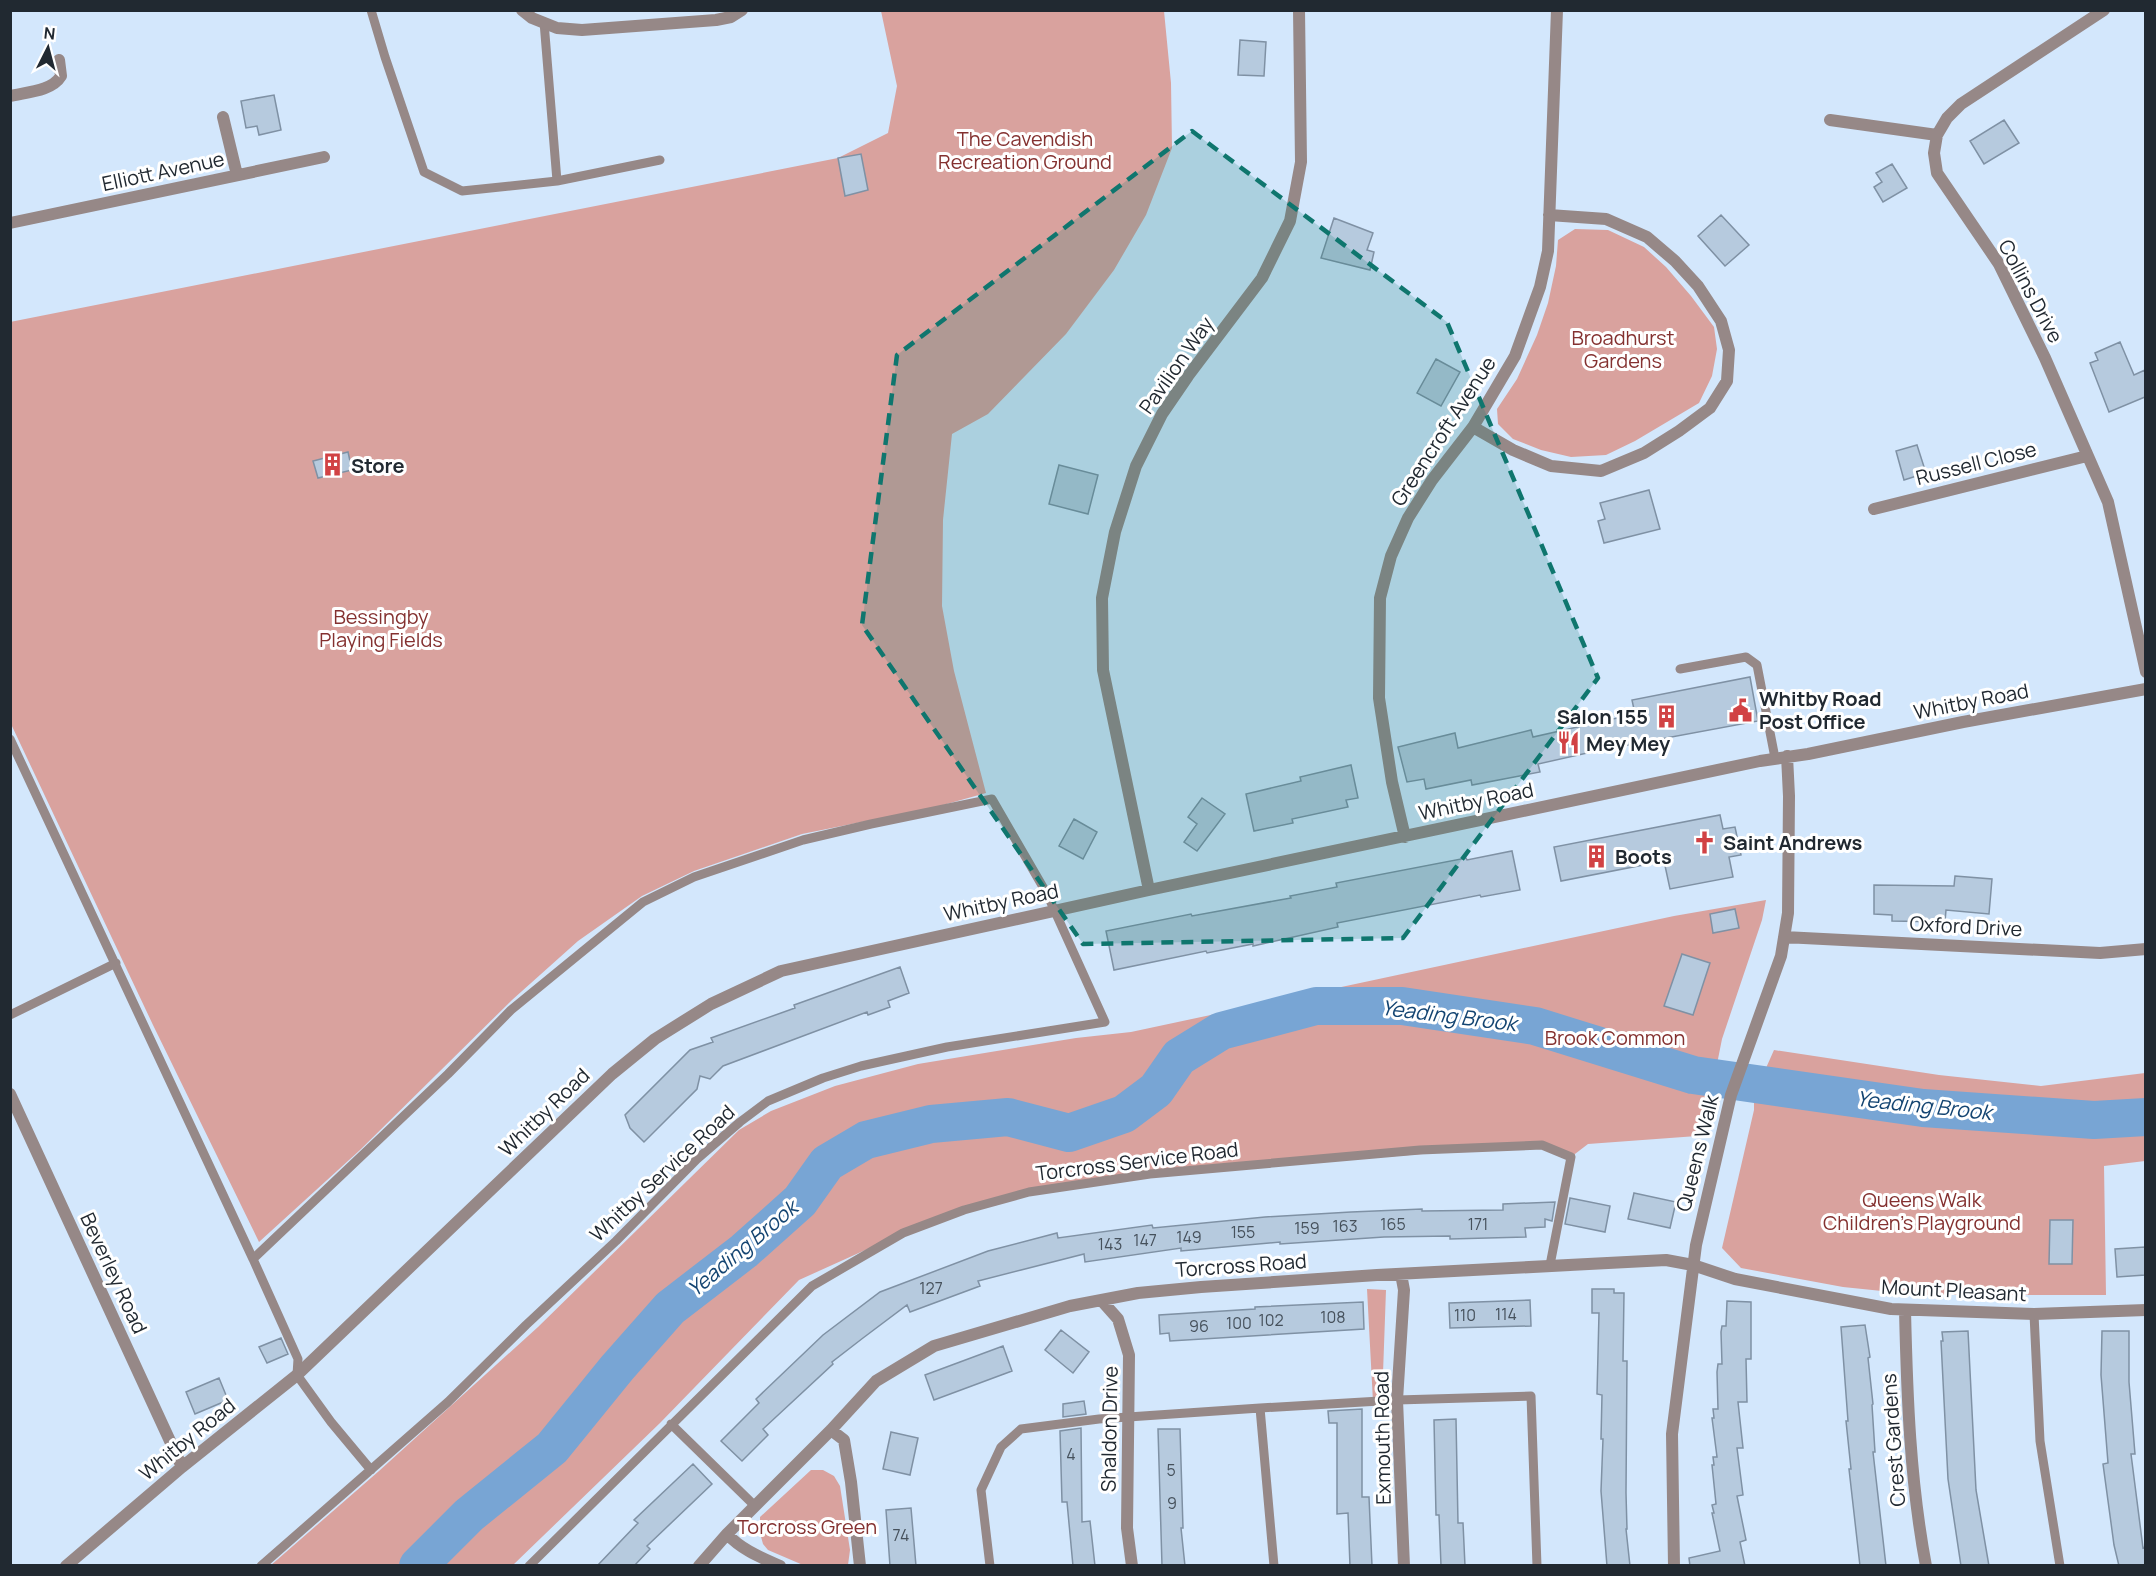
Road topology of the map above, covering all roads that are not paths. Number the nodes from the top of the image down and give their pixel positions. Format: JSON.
{"nodes":[{"id":1,"x":371,"y":10,"type":"edge"},
{"id":2,"x":522,"y":10,"type":"edge"},
{"id":3,"x":742,"y":10,"type":"edge"},
{"id":4,"x":1299,"y":10,"type":"edge"},
{"id":5,"x":1557,"y":10,"type":"edge"},
{"id":6,"x":2104,"y":10,"type":"edge"},
{"id":7,"x":544,"y":22,"type":"junction"},
{"id":8,"x":58,"y":60,"type":"dead end"},
{"id":9,"x":10,"y":96,"type":"edge"},
{"id":10,"x":223,"y":117,"type":"dead end"},
{"id":11,"x":1830,"y":120,"type":"dead end"},
{"id":12,"x":1937,"y":135,"type":"junction"},
{"id":13,"x":324,"y":157,"type":"dead end"},
{"id":14,"x":660,"y":160,"type":"dead end"},
{"id":15,"x":237,"y":175,"type":"junction"},
{"id":16,"x":557,"y":181,"type":"junction"},
{"id":17,"x":1549,"y":215,"type":"junction"},
{"id":18,"x":10,"y":223,"type":"edge"},
{"id":19,"x":1473,"y":427,"type":"junction"},
{"id":20,"x":2087,"y":456,"type":"junction"},
{"id":21,"x":1874,"y":509,"type":"dead end"},
{"id":22,"x":1680,"y":669,"type":"dead end"},
{"id":23,"x":2145,"y":672,"type":"edge"},
{"id":24,"x":2145,"y":689,"type":"edge"},
{"id":25,"x":10,"y":739,"type":"edge"},
{"id":26,"x":1781,"y":757,"type":"junction"},
{"id":27,"x":1405,"y":837,"type":"junction"},
{"id":28,"x":1149,"y":890,"type":"junction"},
{"id":29,"x":1054,"y":910,"type":"junction"},
{"id":30,"x":1784,"y":937,"type":"junction"},
{"id":31,"x":2145,"y":949,"type":"edge"},
{"id":32,"x":116,"y":963,"type":"junction"},
{"id":33,"x":10,"y":1015,"type":"edge"},
{"id":34,"x":10,"y":1094,"type":"edge"},
{"id":35,"x":253,"y":1260,"type":"junction"},
{"id":36,"x":1550,"y":1265,"type":"junction"},
{"id":37,"x":1693,"y":1265,"type":"junction"},
{"id":38,"x":1401,"y":1274,"type":"junction"},
{"id":39,"x":1102,"y":1301,"type":"junction"},
{"id":40,"x":1905,"y":1310,"type":"junction"},
{"id":41,"x":2145,"y":1310,"type":"edge"},
{"id":42,"x":2034,"y":1314,"type":"junction"},
{"id":43,"x":297,"y":1375,"type":"junction"},
{"id":44,"x":1397,"y":1400,"type":"junction"},
{"id":45,"x":1260,"y":1408,"type":"junction"},
{"id":46,"x":1129,"y":1418,"type":"junction"},
{"id":47,"x":671,"y":1424,"type":"junction"},
{"id":48,"x":831,"y":1431,"type":"junction"},
{"id":49,"x":182,"y":1467,"type":"junction"},
{"id":50,"x":371,"y":1470,"type":"junction"},
{"id":51,"x":755,"y":1506,"type":"junction"},
{"id":52,"x":727,"y":1534,"type":"junction"},
{"id":53,"x":66,"y":1566,"type":"edge"},
{"id":54,"x":261,"y":1566,"type":"edge"},
{"id":55,"x":529,"y":1566,"type":"edge"},
{"id":56,"x":699,"y":1566,"type":"edge"},
{"id":57,"x":780,"y":1566,"type":"edge"},
{"id":58,"x":860,"y":1566,"type":"edge"},
{"id":59,"x":990,"y":1566,"type":"edge"},
{"id":60,"x":1132,"y":1566,"type":"edge"},
{"id":61,"x":1274,"y":1566,"type":"edge"},
{"id":62,"x":1404,"y":1566,"type":"edge"},
{"id":63,"x":1537,"y":1566,"type":"edge"},
{"id":64,"x":1674,"y":1566,"type":"edge"},
{"id":65,"x":1926,"y":1566,"type":"edge"},
{"id":66,"x":2060,"y":1566,"type":"edge"}],
"edges":[{"from":1,"to":16,"type":"lane"},
{"from":2,"to":7,"type":"street"},
{"from":3,"to":7,"type":"street"},
{"from":4,"to":28,"type":"street","name":"Pavilion Way"},
{"from":5,"to":17,"type":"street","name":"Greencroft Avenue"},
{"from":6,"to":12,"type":"street"},
{"from":7,"to":16,"type":"lane"},
{"from":8,"to":9,"type":"street"},
{"from":10,"to":15,"type":"street"},
{"from":11,"to":12,"type":"street"},
{"from":12,"to":20,"type":"street","name":"Collins Drive"},
{"from":13,"to":15,"type":"street","name":"Elliott Avenue"},
{"from":14,"to":16,"type":"lane"},
{"from":15,"to":18,"type":"street","name":"Elliott Avenue"},
{"from":17,"to":19,"type":"street","name":"Greencroft Avenue"},
{"from":17,"to":19,"type":"street"},
{"from":19,"to":27,"type":"street","name":"Greencroft Avenue"},
{"from":20,"to":21,"type":"street","name":"Russell Close"},
{"from":20,"to":23,"type":"street","name":"Collins Drive"},
{"from":22,"to":26,"type":"lane"},
{"from":24,"to":26,"type":"street","name":"Whitby Road"},
{"from":25,"to":32,"type":"lane"},
{"from":26,"to":27,"type":"street","name":"Whitby Road"},
{"from":26,"to":30,"type":"street","name":"Queens Walk"},
{"from":27,"to":28,"type":"street","name":"Whitby Road"},
{"from":28,"to":29,"type":"street","name":"Whitby Road"},
{"from":29,"to":35,"type":"lane"},
{"from":29,"to":43,"type":"street","name":"Whitby Road"},
{"from":29,"to":50,"type":"lane","name":"Whitby Service Road"},
{"from":30,"to":31,"type":"street","name":"Oxford Drive"},
{"from":30,"to":37,"type":"street","name":"Queens Walk"},
{"from":32,"to":33,"type":"lane"},
{"from":32,"to":35,"type":"lane"},
{"from":34,"to":49,"type":"street","name":"Beverley Road"},
{"from":35,"to":43,"type":"lane"},
{"from":36,"to":37,"type":"street","name":"Torcross Road"},
{"from":36,"to":38,"type":"street","name":"Torcross Road"},
{"from":36,"to":47,"type":"lane","name":"Torcross Service Road"},
{"from":37,"to":40,"type":"street","name":"Mount Pleasant"},
{"from":37,"to":64,"type":"street","name":"Queens Walk"},
{"from":38,"to":39,"type":"street","name":"Torcross Road"},
{"from":38,"to":44,"type":"street","name":"Exmouth Road"},
{"from":39,"to":46,"type":"street","name":"Shaldon Drive"},
{"from":39,"to":48,"type":"street","name":"Torcross Road"},
{"from":40,"to":42,"type":"street","name":"Mount Pleasant"},
{"from":40,"to":65,"type":"street","name":"Crest Gardens"},
{"from":41,"to":42,"type":"street","name":"Mount Pleasant"},
{"from":42,"to":66,"type":"lane"},
{"from":43,"to":49,"type":"street","name":"Whitby Road"},
{"from":43,"to":50,"type":"lane"},
{"from":44,"to":45,"type":"lane"},
{"from":44,"to":62,"type":"street","name":"Exmouth Road"},
{"from":44,"to":63,"type":"lane"},
{"from":45,"to":46,"type":"lane"},
{"from":45,"to":61,"type":"lane"},
{"from":46,"to":59,"type":"lane"},
{"from":46,"to":60,"type":"street","name":"Shaldon Drive"},
{"from":47,"to":51,"type":"lane"},
{"from":47,"to":55,"type":"lane","name":"Torcross Service Road"},
{"from":48,"to":51,"type":"street","name":"Torcross Road"},
{"from":48,"to":58,"type":"street"},
{"from":49,"to":53,"type":"street","name":"Whitby Road"},
{"from":50,"to":54,"type":"lane","name":"Whitby Service Road"},
{"from":51,"to":52,"type":"street","name":"Torcross Road"},
{"from":52,"to":56,"type":"street","name":"Torcross Road"},
{"from":52,"to":57,"type":"street"}]}
